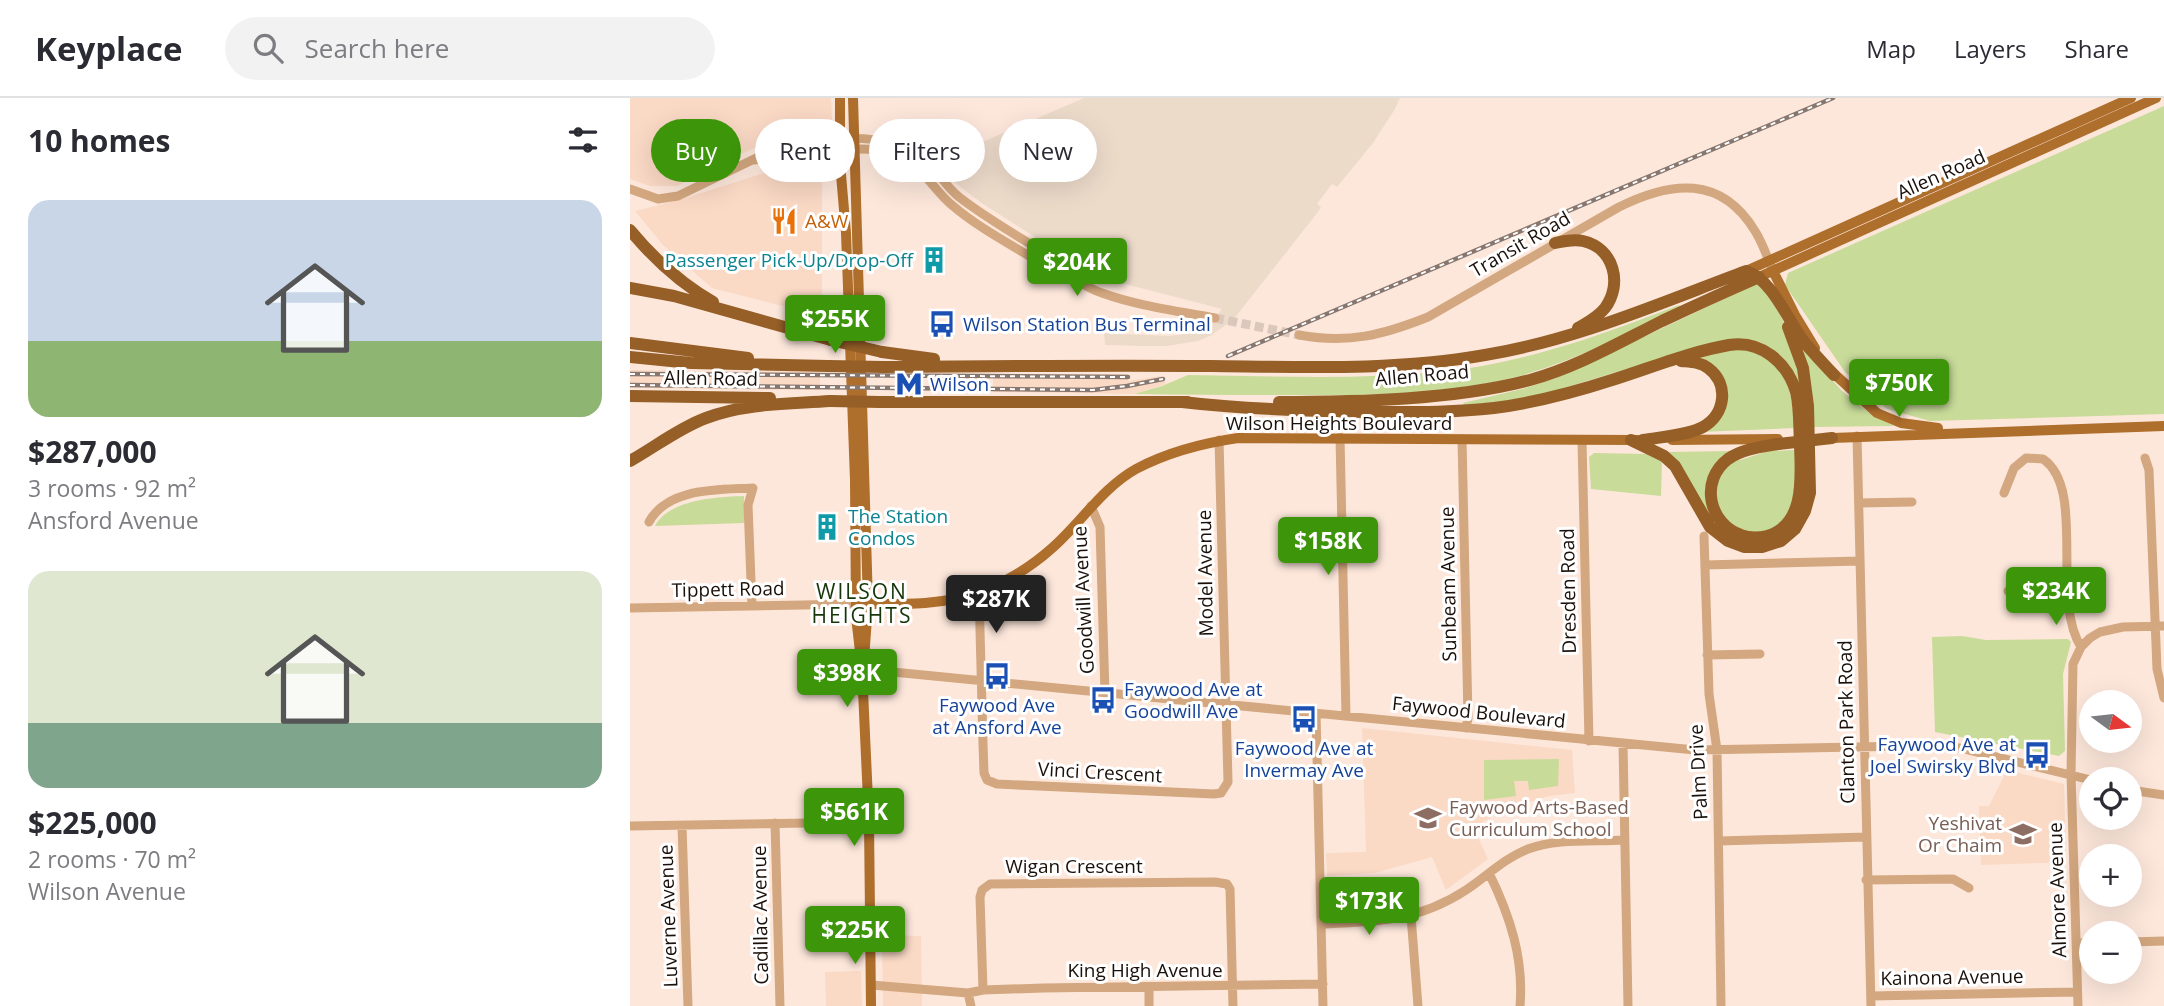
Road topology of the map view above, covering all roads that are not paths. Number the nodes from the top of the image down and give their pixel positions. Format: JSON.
{"nodes":[{"id":1,"x":840,"y":98,"type":"edge"},
{"id":2,"x":853,"y":98,"type":"edge"},
{"id":3,"x":2131,"y":98,"type":"edge"},
{"id":4,"x":2156,"y":98,"type":"edge"},
{"id":5,"x":840,"y":119,"type":"edge"},
{"id":6,"x":854,"y":119,"type":"edge"},
{"id":7,"x":855,"y":145,"type":"joint"},
{"id":8,"x":755,"y":159,"type":"edge"},
{"id":9,"x":843,"y":182,"type":"edge"},
{"id":10,"x":630,"y":190,"type":"edge"},
{"id":11,"x":630,"y":230,"type":"edge"},
{"id":12,"x":1555,"y":243,"type":"junction"},
{"id":13,"x":1771,"y":266,"type":"junction"},
{"id":14,"x":1746,"y":271,"type":"junction"},
{"id":15,"x":1759,"y":277,"type":"junction"},
{"id":16,"x":630,"y":288,"type":"edge"},
{"id":17,"x":1779,"y":304,"type":"junction"},
{"id":18,"x":739,"y":314,"type":"junction"},
{"id":19,"x":1216,"y":318,"type":"tunnel mouth"},
{"id":20,"x":1299,"y":335,"type":"tunnel mouth"},
{"id":21,"x":1564,"y":337,"type":"junction"},
{"id":22,"x":630,"y":343,"type":"edge"},
{"id":23,"x":630,"y":357,"type":"edge"},
{"id":24,"x":1674,"y":360,"type":"junction"},
{"id":25,"x":800,"y":365,"type":"junction"},
{"id":26,"x":993,"y":365,"type":"junction"},
{"id":27,"x":1834,"y":375,"type":"junction"},
{"id":28,"x":630,"y":396,"type":"edge"},
{"id":29,"x":830,"y":401,"type":"junction"},
{"id":30,"x":1182,"y":402,"type":"junction"},
{"id":31,"x":2164,"y":426,"type":"edge"},
{"id":32,"x":1968,"y":433,"type":"junction"},
{"id":33,"x":1857,"y":436,"type":"junction"},
{"id":34,"x":1340,"y":438,"type":"junction"},
{"id":35,"x":1832,"y":438,"type":"joint"},
{"id":36,"x":1462,"y":439,"type":"junction"},
{"id":37,"x":1219,"y":440,"type":"junction"},
{"id":38,"x":1637,"y":440,"type":"junction"},
{"id":39,"x":1583,"y":441,"type":"junction"},
{"id":40,"x":1778,"y":442,"type":"junction"},
{"id":41,"x":656,"y":447,"type":"junction"},
{"id":42,"x":2145,"y":458,"type":"dead end"},
{"id":43,"x":630,"y":461,"type":"edge"},
{"id":44,"x":630,"y":467,"type":"edge"},
{"id":45,"x":2004,"y":493,"type":"dead end"},
{"id":46,"x":1912,"y":502,"type":"dead end"},
{"id":47,"x":1859,"y":503,"type":"junction"},
{"id":48,"x":1091,"y":506,"type":"junction"},
{"id":49,"x":649,"y":522,"type":"dead end"},
{"id":50,"x":1704,"y":536,"type":"dead end"},
{"id":51,"x":1860,"y":561,"type":"junction"},
{"id":52,"x":1705,"y":565,"type":"junction"},
{"id":53,"x":2008,"y":591,"type":"dead end"},
{"id":54,"x":979,"y":592,"type":"junction"},
{"id":55,"x":2068,"y":596,"type":"junction"},
{"id":56,"x":862,"y":604,"type":"junction"},
{"id":57,"x":752,"y":606,"type":"junction"},
{"id":58,"x":630,"y":608,"type":"edge"},
{"id":59,"x":2160,"y":626,"type":"edge"},
{"id":60,"x":2081,"y":647,"type":"junction"},
{"id":61,"x":1760,"y":654,"type":"dead end"},
{"id":62,"x":1707,"y":655,"type":"junction"},
{"id":63,"x":862,"y":670,"type":"junction"},
{"id":64,"x":982,"y":680,"type":"junction"},
{"id":65,"x":1105,"y":693,"type":"junction"},
{"id":66,"x":2164,"y":698,"type":"edge"},
{"id":67,"x":1226,"y":704,"type":"junction"},
{"id":68,"x":1316,"y":713,"type":"junction"},
{"id":69,"x":1346,"y":716,"type":"junction"},
{"id":70,"x":1466,"y":728,"type":"junction"},
{"id":71,"x":1589,"y":741,"type":"junction"},
{"id":72,"x":1623,"y":744,"type":"junction"},
{"id":73,"x":1866,"y":747,"type":"junction"},
{"id":74,"x":1717,"y":750,"type":"junction"},
{"id":75,"x":2071,"y":774,"type":"junction"},
{"id":76,"x":2079,"y":776,"type":"edge"},
{"id":77,"x":2142,"y":792,"type":"edge"},
{"id":78,"x":2164,"y":795,"type":"edge"},
{"id":79,"x":869,"y":822,"type":"junction"},
{"id":80,"x":775,"y":823,"type":"junction"},
{"id":81,"x":682,"y":825,"type":"junction"},
{"id":82,"x":630,"y":826,"type":"edge"},
{"id":83,"x":1866,"y":837,"type":"junction"},
{"id":84,"x":1623,"y":840,"type":"junction"},
{"id":85,"x":1719,"y":841,"type":"junction"},
{"id":86,"x":1489,"y":873,"type":"junction"},
{"id":87,"x":1866,"y":880,"type":"junction"},
{"id":88,"x":1969,"y":888,"type":"dead end"},
{"id":89,"x":1411,"y":916,"type":"junction"},
{"id":90,"x":1323,"y":924,"type":"junction"},
{"id":91,"x":2164,"y":941,"type":"edge"},
{"id":92,"x":2142,"y":942,"type":"edge"},
{"id":93,"x":2076,"y":943,"type":"joint"},
{"id":94,"x":1323,"y":984,"type":"junction"},
{"id":95,"x":871,"y":985,"type":"junction"},
{"id":96,"x":1233,"y":986,"type":"junction"},
{"id":97,"x":1149,"y":987,"type":"junction"},
{"id":98,"x":983,"y":990,"type":"junction"},
{"id":99,"x":2077,"y":992,"type":"junction"},
{"id":100,"x":968,"y":993,"type":"junction"},
{"id":101,"x":1871,"y":1001,"type":"edge"},
{"id":102,"x":688,"y":1006,"type":"edge"},
{"id":103,"x":780,"y":1006,"type":"edge"},
{"id":104,"x":871,"y":1006,"type":"edge"},
{"id":105,"x":971,"y":1006,"type":"edge"},
{"id":106,"x":1149,"y":1006,"type":"edge"},
{"id":107,"x":1233,"y":1006,"type":"edge"},
{"id":108,"x":1323,"y":1006,"type":"edge"},
{"id":109,"x":1418,"y":1006,"type":"edge"},
{"id":110,"x":1520,"y":1006,"type":"edge"},
{"id":111,"x":1628,"y":1006,"type":"edge"},
{"id":112,"x":1721,"y":1006,"type":"edge"},
{"id":113,"x":2078,"y":1006,"type":"edge"}],
"edges":[{"from":1,"to":5,"type":"main road"},
{"from":2,"to":6,"type":"main road"},
{"from":3,"to":13,"type":"main road","name":"Allen Road"},
{"from":4,"to":13,"type":"main road","name":"Allen Road"},
{"from":7,"to":19,"type":"street"},
{"from":7,"to":56,"type":"main road"},
{"from":8,"to":10,"type":"street"},
{"from":9,"to":56,"type":"main road"},
{"from":11,"to":18,"type":"highway"},
{"from":12,"to":13,"type":"street","name":"Transit Road"},
{"from":12,"to":20,"type":"street","name":"Transit Road"},
{"from":12,"to":21,"type":"highway"},
{"from":13,"to":14,"type":"main road","name":"Allen Road"},
{"from":13,"to":15,"type":"main road","name":"Allen Road"},
{"from":13,"to":27,"type":"main road"},
{"from":14,"to":15,"type":"highway"},
{"from":14,"to":21,"type":"highway","name":"Allen Road"},
{"from":15,"to":17,"type":"highway"},
{"from":15,"to":30,"type":"highway","name":"Allen Road"},
{"from":16,"to":18,"type":"highway"},
{"from":17,"to":27,"type":"highway"},
{"from":17,"to":38,"type":"highway"},
{"from":18,"to":26,"type":"highway","bridge":true},
{"from":21,"to":26,"type":"highway","name":"Allen Road"},
{"from":22,"to":25,"type":"highway"},
{"from":23,"to":25,"type":"highway","name":"Allen Road"},
{"from":24,"to":30,"type":"highway"},
{"from":24,"to":38,"type":"highway"},
{"from":24,"to":40,"type":"highway"},
{"from":25,"to":26,"type":"highway","name":"Allen Road","bridge":true},
{"from":27,"to":32,"type":"main road"},
{"from":28,"to":29,"type":"highway","name":"Allen Road"},
{"from":29,"to":30,"type":"highway","name":"Allen Road","bridge":true},
{"from":29,"to":41,"type":"highway"},
{"from":31,"to":32,"type":"main road"},
{"from":32,"to":33,"type":"main road"},
{"from":33,"to":35,"type":"main road"},
{"from":33,"to":47,"type":"street","name":"Clanton Park Road"},
{"from":34,"to":36,"type":"main road","name":"Wilson Heights Boulevard"},
{"from":34,"to":37,"type":"main road","name":"Wilson Heights Boulevard"},
{"from":34,"to":69,"type":"street"},
{"from":35,"to":40,"type":"highway","bridge":true},
{"from":36,"to":39,"type":"main road","name":"Wilson Heights Boulevard"},
{"from":36,"to":70,"type":"street","name":"Sunbeam Avenue"},
{"from":37,"to":48,"type":"main road","name":"Wilson Heights Boulevard"},
{"from":37,"to":67,"type":"street","name":"Model Avenue"},
{"from":38,"to":39,"type":"main road","name":"Wilson Heights Boulevard"},
{"from":38,"to":40,"type":"main road","name":"Wilson Heights Boulevard"},
{"from":39,"to":71,"type":"street","name":"Dresden Road"},
{"from":41,"to":43,"type":"highway"},
{"from":41,"to":44,"type":"highway"},
{"from":42,"to":59,"type":"street"},
{"from":45,"to":55,"type":"street"},
{"from":46,"to":47,"type":"street"},
{"from":47,"to":51,"type":"street","name":"Clanton Park Road"},
{"from":48,"to":54,"type":"main road","name":"Wilson Heights Boulevard"},
{"from":48,"to":65,"type":"street","name":"Goodwill Avenue"},
{"from":49,"to":57,"type":"street"},
{"from":50,"to":52,"type":"street","name":"Palm Drive"},
{"from":51,"to":52,"type":"street"},
{"from":51,"to":73,"type":"street","name":"Clanton Park Road"},
{"from":52,"to":62,"type":"street","name":"Palm Drive"},
{"from":53,"to":55,"type":"street"},
{"from":54,"to":56,"type":"main road","name":"Wilson Heights Boulevard"},
{"from":54,"to":64,"type":"street"},
{"from":55,"to":60,"type":"street"},
{"from":56,"to":57,"type":"street","name":"Tippett Road"},
{"from":56,"to":63,"type":"main road"},
{"from":57,"to":58,"type":"street","name":"Tippett Road"},
{"from":59,"to":60,"type":"street"},
{"from":59,"to":66,"type":"street"},
{"from":60,"to":75,"type":"street","name":"Almore Avenue"},
{"from":61,"to":62,"type":"street"},
{"from":62,"to":74,"type":"street","name":"Palm Drive"},
{"from":63,"to":64,"type":"street","name":"Faywood Boulevard"},
{"from":63,"to":79,"type":"main road"},
{"from":64,"to":65,"type":"street","name":"Faywood Boulevard"},
{"from":64,"to":67,"type":"street","name":"Vinci Crescent"},
{"from":65,"to":67,"type":"street","name":"Faywood Boulevard"},
{"from":67,"to":68,"type":"street","name":"Faywood Boulevard"},
{"from":68,"to":69,"type":"street","name":"Faywood Boulevard"},
{"from":68,"to":90,"type":"street"},
{"from":69,"to":70,"type":"street","name":"Faywood Boulevard"},
{"from":70,"to":71,"type":"street","name":"Faywood Boulevard"},
{"from":71,"to":72,"type":"street","name":"Faywood Boulevard"},
{"from":72,"to":74,"type":"street","name":"Faywood Boulevard"},
{"from":72,"to":84,"type":"street"},
{"from":73,"to":74,"type":"street","name":"Faywood Boulevard"},
{"from":73,"to":75,"type":"street","name":"Faywood Boulevard"},
{"from":73,"to":83,"type":"street","name":"Clanton Park Road"},
{"from":74,"to":85,"type":"street","name":"Palm Drive"},
{"from":75,"to":76,"type":"street","name":"Faywood Boulevard"},
{"from":75,"to":93,"type":"street","name":"Almore Avenue"},
{"from":77,"to":78,"type":"street"},
{"from":79,"to":80,"type":"street"},
{"from":79,"to":95,"type":"main road"},
{"from":80,"to":81,"type":"street"},
{"from":80,"to":103,"type":"street","name":"Cadillac Avenue"},
{"from":81,"to":82,"type":"street"},
{"from":81,"to":102,"type":"street","name":"Luverne Avenue"},
{"from":83,"to":85,"type":"street"},
{"from":83,"to":87,"type":"street","name":"Clanton Park Road"},
{"from":84,"to":86,"type":"street"},
{"from":84,"to":111,"type":"street"},
{"from":85,"to":112,"type":"street","name":"Palm Drive"},
{"from":86,"to":89,"type":"street"},
{"from":86,"to":110,"type":"street"},
{"from":87,"to":88,"type":"street"},
{"from":87,"to":101,"type":"street","name":"Clanton Park Road"},
{"from":89,"to":90,"type":"street"},
{"from":89,"to":109,"type":"street"},
{"from":90,"to":94,"type":"street"},
{"from":91,"to":92,"type":"street"},
{"from":93,"to":99,"type":"street","name":"Almore Avenue"},
{"from":94,"to":96,"type":"street","name":"King High Avenue"},
{"from":94,"to":108,"type":"street"},
{"from":95,"to":100,"type":"street","name":"King High Avenue"},
{"from":95,"to":104,"type":"main road"},
{"from":96,"to":97,"type":"street","name":"King High Avenue"},
{"from":96,"to":98,"type":"street","name":"Wigan Crescent"},
{"from":96,"to":107,"type":"street"},
{"from":97,"to":98,"type":"street","name":"King High Avenue"},
{"from":97,"to":106,"type":"street"},
{"from":98,"to":100,"type":"street","name":"King High Avenue"},
{"from":99,"to":101,"type":"street","name":"Kainona Avenue"},
{"from":99,"to":113,"type":"street","name":"Almore Avenue"},
{"from":100,"to":105,"type":"street"}]}
